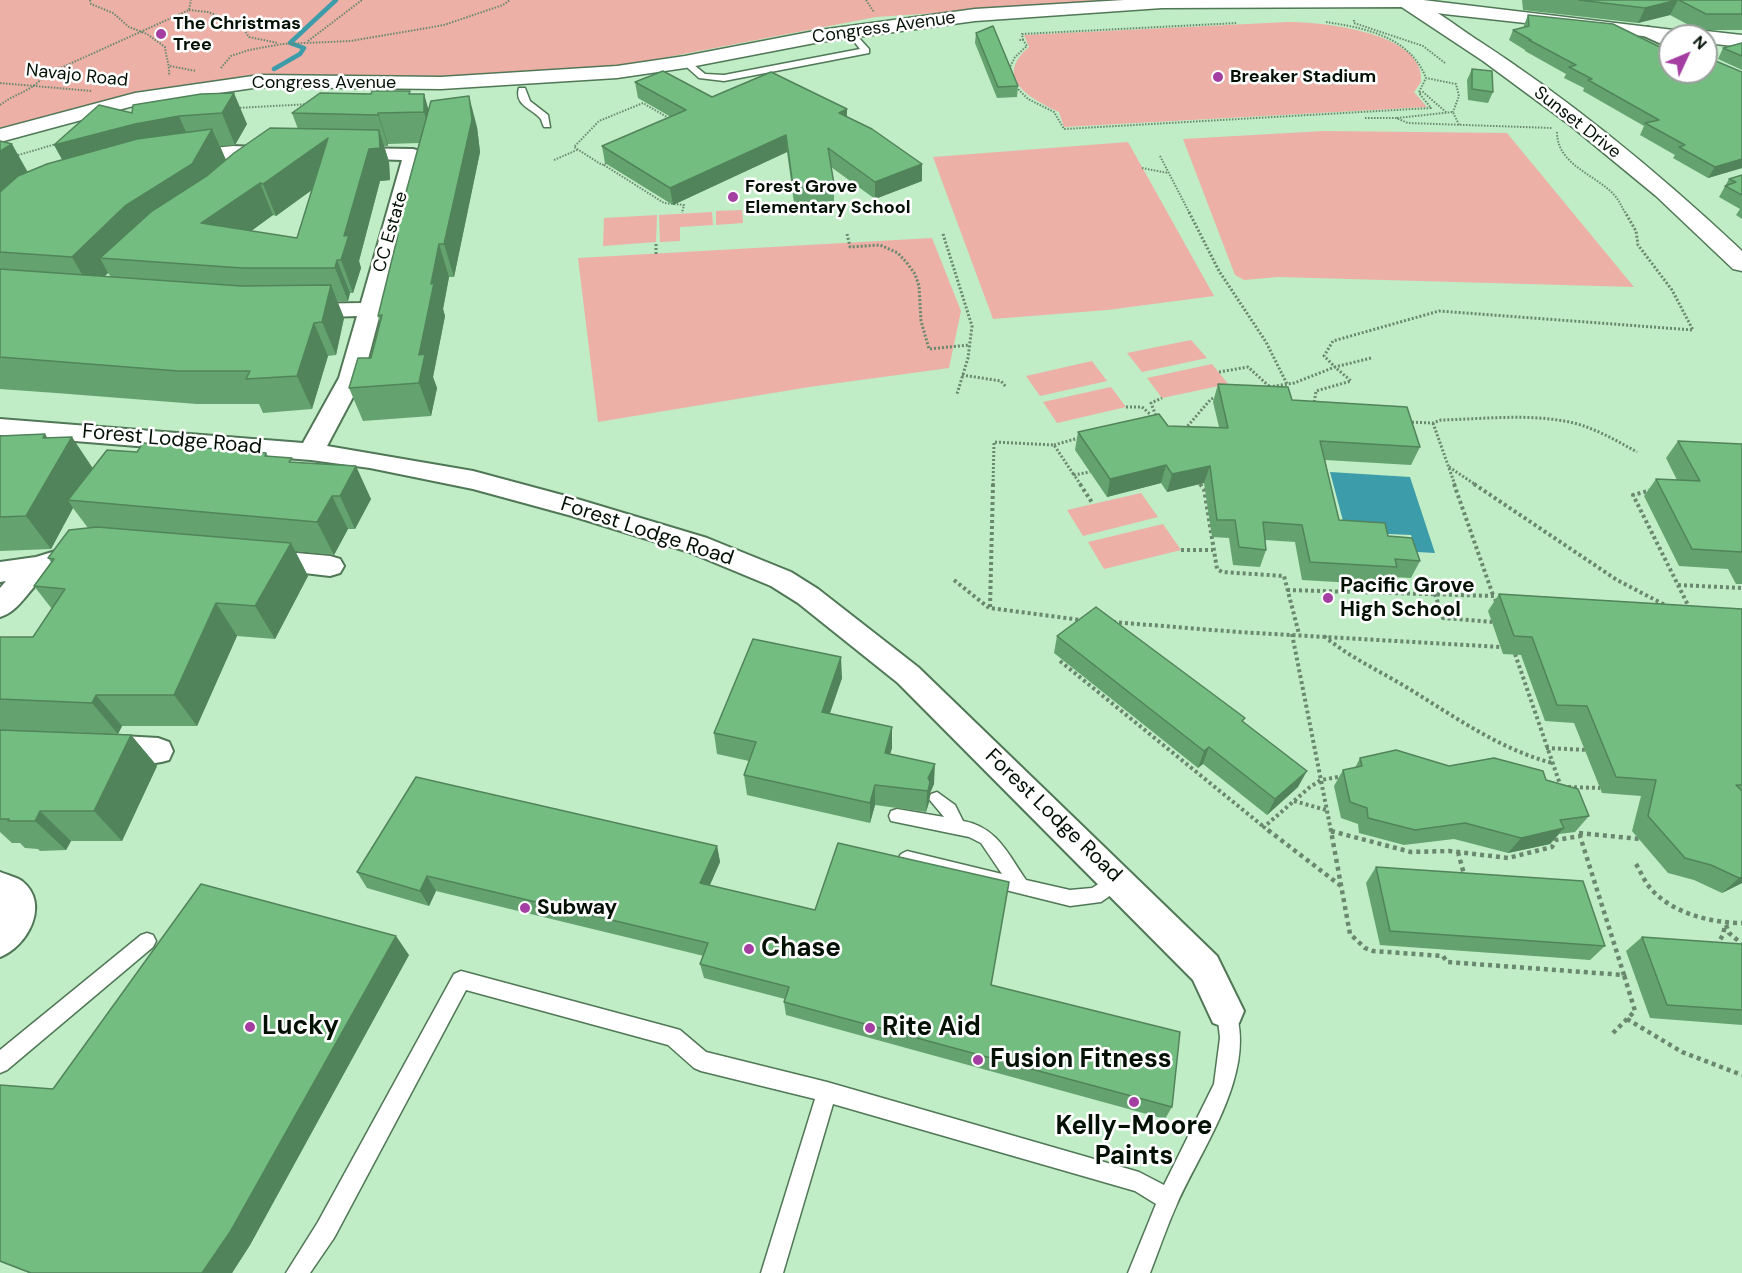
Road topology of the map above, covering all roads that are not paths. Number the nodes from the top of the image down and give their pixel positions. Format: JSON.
{"nodes":[{"id":1,"x":1404,"y":0,"type":"edge"},
{"id":2,"x":850,"y":31,"type":"junction"},
{"id":3,"x":1648,"y":32,"type":"junction"},
{"id":4,"x":1658,"y":33,"type":"edge"},
{"id":5,"x":1658,"y":37,"type":"edge"},
{"id":6,"x":1718,"y":38,"type":"edge"},
{"id":7,"x":1742,"y":41,"type":"edge"},
{"id":8,"x":685,"y":62,"type":"junction"},
{"id":9,"x":617,"y":72,"type":"junction"},
{"id":10,"x":522,"y":90,"type":"junction"},
{"id":11,"x":547,"y":125,"type":"dead end"},
{"id":12,"x":0,"y":136,"type":"edge"},
{"id":13,"x":7,"y":152,"type":"edge"},
{"id":14,"x":256,"y":152,"type":"junction"},
{"id":15,"x":290,"y":152,"type":"edge"},
{"id":16,"x":334,"y":153,"type":"edge"},
{"id":17,"x":169,"y":160,"type":"edge"},
{"id":18,"x":246,"y":173,"type":"edge"},
{"id":19,"x":1742,"y":264,"type":"edge"},
{"id":20,"x":370,"y":309,"type":"junction"},
{"id":21,"x":280,"y":310,"type":"edge"},
{"id":22,"x":0,"y":427,"type":"edge"},
{"id":23,"x":311,"y":452,"type":"junction"},
{"id":24,"x":111,"y":549,"type":"edge"},
{"id":25,"x":237,"y":558,"type":"edge"},
{"id":26,"x":43,"y":565,"type":"junction"},
{"id":27,"x":330,"y":566,"type":"dead end"},
{"id":28,"x":0,"y":572,"type":"edge"},
{"id":29,"x":0,"y":607,"type":"edge"},
{"id":30,"x":79,"y":747,"type":"edge"},
{"id":31,"x":158,"y":750,"type":"dead end"},
{"id":32,"x":937,"y":799,"type":"dead end"},
{"id":33,"x":897,"y":816,"type":"dead end"},
{"id":34,"x":958,"y":828,"type":"junction"},
{"id":35,"x":907,"y":859,"type":"edge"},
{"id":36,"x":1118,"y":880,"type":"junction"},
{"id":37,"x":1020,"y":885,"type":"junction"},
{"id":38,"x":0,"y":887,"type":"edge"},
{"id":39,"x":0,"y":941,"type":"edge"},
{"id":40,"x":147,"y":941,"type":"dead end"},
{"id":41,"x":1226,"y":1011,"type":"joint"},
{"id":42,"x":0,"y":1063,"type":"edge"},
{"id":43,"x":827,"y":1092,"type":"junction"},
{"id":44,"x":1168,"y":1199,"type":"junction"},
{"id":45,"x":297,"y":1273,"type":"edge"},
{"id":46,"x":772,"y":1273,"type":"edge"},
{"id":47,"x":1139,"y":1273,"type":"edge"}],
"edges":[{"from":1,"to":2,"type":"street","name":"Congress Avenue"},
{"from":1,"to":3,"type":"street","name":"Congress Avenue"},
{"from":1,"to":19,"type":"street","name":"Sunset Drive"},
{"from":2,"to":8,"type":"street","name":"Congress Avenue"},
{"from":2,"to":8,"type":"lane"},
{"from":3,"to":4,"type":"street","name":"Congress Avenue"},
{"from":3,"to":5,"type":"street"},
{"from":6,"to":7,"type":"street"},
{"from":8,"to":9,"type":"street","name":"Congress Avenue"},
{"from":9,"to":10,"type":"street","name":"Congress Avenue"},
{"from":9,"to":12,"type":"street","name":"Congress Avenue"},
{"from":10,"to":11,"type":"lane"},
{"from":10,"to":13,"type":"street","name":"Congress Avenue"},
{"from":14,"to":15,"type":"street"},
{"from":14,"to":17,"type":"street"},
{"from":14,"to":18,"type":"street"},
{"from":16,"to":20,"type":"street","name":"CC Estate"},
{"from":20,"to":21,"type":"street"},
{"from":20,"to":23,"type":"street","name":"CC Estate"},
{"from":22,"to":23,"type":"street","name":"Forest Lodge Road"},
{"from":23,"to":36,"type":"street","name":"Forest Lodge Road"},
{"from":24,"to":26,"type":"street"},
{"from":25,"to":27,"type":"street"},
{"from":26,"to":28,"type":"street"},
{"from":26,"to":29,"type":"street"},
{"from":30,"to":31,"type":"street"},
{"from":32,"to":34,"type":"lane"},
{"from":33,"to":34,"type":"lane"},
{"from":34,"to":37,"type":"lane"},
{"from":35,"to":37,"type":"lane"},
{"from":36,"to":37,"type":"lane"},
{"from":36,"to":41,"type":"street","name":"Forest Lodge Road"},
{"from":38,"to":39,"type":"street"},
{"from":40,"to":42,"type":"lane"},
{"from":41,"to":44,"type":"lane"},
{"from":43,"to":44,"type":"lane"},
{"from":43,"to":45,"type":"lane"},
{"from":43,"to":46,"type":"lane"},
{"from":44,"to":47,"type":"lane"}]}
